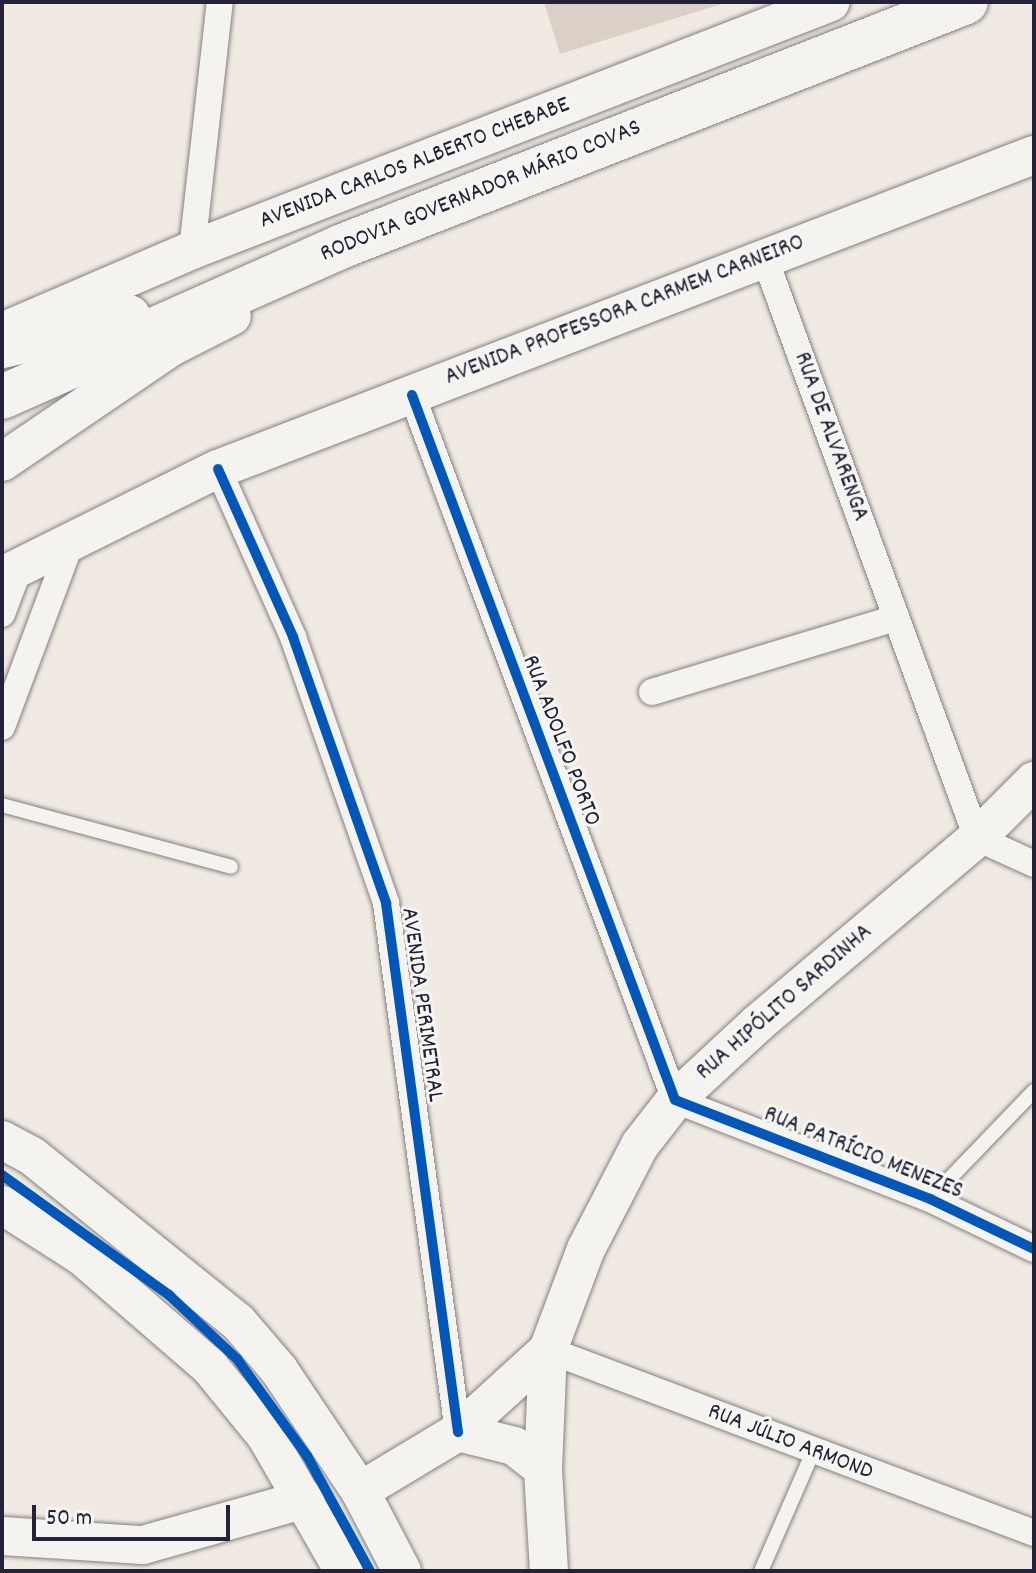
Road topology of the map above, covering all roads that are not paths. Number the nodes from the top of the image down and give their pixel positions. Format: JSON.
{"nodes":[{"id":1,"x":220,"y":2,"type":"edge"},
{"id":2,"x":831,"y":2,"type":"edge"},
{"id":3,"x":966,"y":2,"type":"edge"},
{"id":4,"x":1034,"y":155,"type":"edge"},
{"id":5,"x":490,"y":188,"type":"junction"},
{"id":6,"x":340,"y":247,"type":"junction"},
{"id":7,"x":192,"y":250,"type":"junction"},
{"id":8,"x":764,"y":256,"type":"junction"},
{"id":9,"x":2,"y":332,"type":"edge"},
{"id":10,"x":2,"y":346,"type":"edge"},
{"id":11,"x":412,"y":395,"type":"junction"},
{"id":12,"x":2,"y":397,"type":"edge"},
{"id":13,"x":2,"y":462,"type":"edge"},
{"id":14,"x":218,"y":469,"type":"junction"},
{"id":15,"x":71,"y":542,"type":"junction"},
{"id":16,"x":10,"y":572,"type":"edge"},
{"id":17,"x":2,"y":614,"type":"edge"},
{"id":18,"x":896,"y":618,"type":"junction"},
{"id":19,"x":652,"y":692,"type":"dead end"},
{"id":20,"x":2,"y":727,"type":"edge"},
{"id":21,"x":1034,"y":781,"type":"edge"},
{"id":22,"x":2,"y":805,"type":"edge"},
{"id":23,"x":977,"y":838,"type":"junction"},
{"id":24,"x":1034,"y":864,"type":"edge"},
{"id":25,"x":231,"y":867,"type":"dead end"},
{"id":26,"x":1034,"y":1091,"type":"edge"},
{"id":27,"x":675,"y":1100,"type":"junction"},
{"id":28,"x":2,"y":1140,"type":"edge"},
{"id":29,"x":930,"y":1199,"type":"junction"},
{"id":30,"x":2,"y":1205,"type":"edge"},
{"id":31,"x":1034,"y":1249,"type":"edge"},
{"id":32,"x":548,"y":1350,"type":"junction"},
{"id":33,"x":458,"y":1432,"type":"junction"},
{"id":34,"x":813,"y":1452,"type":"junction"},
{"id":35,"x":543,"y":1469,"type":"junction"},
{"id":36,"x":360,"y":1491,"type":"junction"},
{"id":37,"x":306,"y":1499,"type":"junction"},
{"id":38,"x":1034,"y":1533,"type":"edge"},
{"id":39,"x":2,"y":1536,"type":"edge"},
{"id":40,"x":344,"y":1571,"type":"edge"},
{"id":41,"x":402,"y":1571,"type":"edge"},
{"id":42,"x":549,"y":1571,"type":"edge"},
{"id":43,"x":761,"y":1571,"type":"edge"}],
"edges":[{"from":1,"to":7,"type":"street"},
{"from":2,"to":7,"type":"main road","name":"AVENIDA CARLOS ALBERTO CHEBABE"},
{"from":3,"to":5,"type":"highway","name":"RODOVIA GOVERNADOR MÁRIO COVAS"},
{"from":4,"to":8,"type":"main road","name":"AVENIDA PROFESSORA CARMEM CARNEIRO"},
{"from":5,"to":6,"type":"highway","name":"RODOVIA GOVERNADOR MÁRIO COVAS"},
{"from":5,"to":13,"type":"main road","name":"AVENIDA CARLOS ALBERTO CHEBABE"},
{"from":6,"to":10,"type":"highway"},
{"from":6,"to":12,"type":"highway","name":"RODOVIA GOVERNADOR MÁRIO COVAS"},
{"from":7,"to":9,"type":"main road","name":"AVENIDA CARLOS ALBERTO CHEBABE"},
{"from":8,"to":11,"type":"main road","name":"AVENIDA PROFESSORA CARMEM CARNEIRO"},
{"from":8,"to":18,"type":"street","name":"RUA DE ALVARENGA"},
{"from":11,"to":14,"type":"main road","name":"AVENIDA PROFESSORA CARMEM CARNEIRO"},
{"from":11,"to":27,"type":"street","name":"RUA ADOLFO PORTO"},
{"from":14,"to":15,"type":"main road","name":"AVENIDA PROFESSORA CARMEM CARNEIRO"},
{"from":14,"to":33,"type":"street","name":"AVENIDA PERIMETRAL"},
{"from":15,"to":16,"type":"main road","name":"AVENIDA PROFESSORA CARMEM CARNEIRO"},
{"from":15,"to":20,"type":"street"},
{"from":16,"to":17,"type":"street"},
{"from":18,"to":19,"type":"street"},
{"from":18,"to":23,"type":"street","name":"RUA DE ALVARENGA"},
{"from":21,"to":23,"type":"main road","name":"RUA HIPÓLITO SARDINHA"},
{"from":22,"to":25,"type":"lane"},
{"from":23,"to":24,"type":"street"},
{"from":23,"to":27,"type":"main road","name":"RUA HIPÓLITO SARDINHA"},
{"from":26,"to":29,"type":"lane"},
{"from":27,"to":29,"type":"street","name":"RUA PATRÍCIO MENEZES"},
{"from":27,"to":32,"type":"main road","name":"RUA HIPÓLITO SARDINHA"},
{"from":28,"to":36,"type":"main road"},
{"from":29,"to":31,"type":"street","name":"RUA PATRÍCIO MENEZES"},
{"from":30,"to":37,"type":"main road"},
{"from":32,"to":33,"type":"main road","name":"RUA HIPÓLITO SARDINHA"},
{"from":32,"to":34,"type":"street","name":"RUA JÚLIO ARMOND"},
{"from":32,"to":35,"type":"main road","name":"RUA HIPÓLITO SARDINHA"},
{"from":33,"to":35,"type":"main road"},
{"from":33,"to":36,"type":"main road","name":"RUA HIPÓLITO SARDINHA"},
{"from":34,"to":38,"type":"street","name":"RUA JÚLIO ARMOND"},
{"from":34,"to":43,"type":"lane"},
{"from":35,"to":42,"type":"main road","name":"RUA HIPÓLITO SARDINHA"},
{"from":36,"to":41,"type":"main road"},
{"from":37,"to":39,"type":"main road"},
{"from":37,"to":40,"type":"main road"}]}
